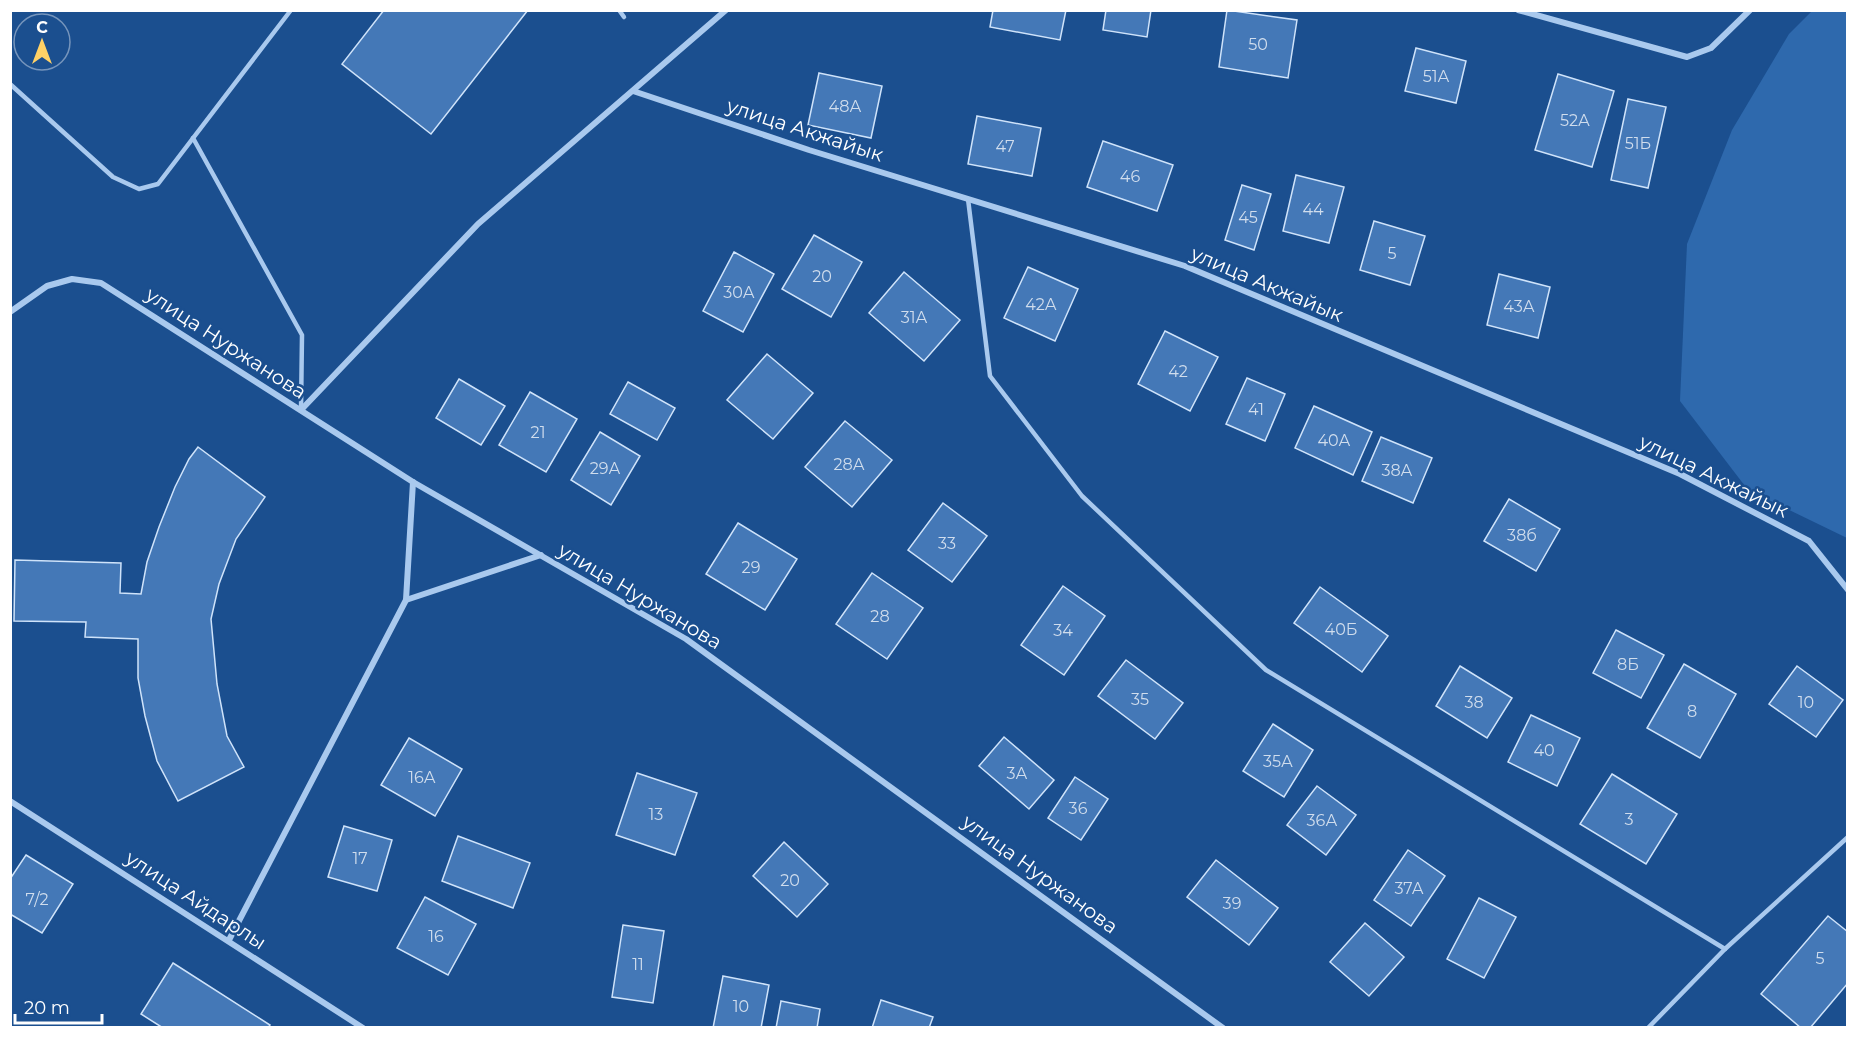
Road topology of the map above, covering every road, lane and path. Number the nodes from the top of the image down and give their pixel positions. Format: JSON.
{"nodes":[{"id":1,"x":291,"y":10,"type":"edge"},
{"id":2,"x":619,"y":10,"type":"edge"},
{"id":3,"x":726,"y":10,"type":"edge"},
{"id":4,"x":1518,"y":10,"type":"edge"},
{"id":5,"x":1750,"y":10,"type":"edge"},
{"id":6,"x":624,"y":17,"type":"dead end"},
{"id":7,"x":10,"y":84,"type":"edge"},
{"id":8,"x":633,"y":91,"type":"junction"},
{"id":9,"x":193,"y":138,"type":"junction"},
{"id":10,"x":968,"y":199,"type":"junction"},
{"id":11,"x":10,"y":312,"type":"edge"},
{"id":12,"x":301,"y":410,"type":"junction"},
{"id":13,"x":413,"y":482,"type":"junction"},
{"id":14,"x":540,"y":555,"type":"junction"},
{"id":15,"x":1848,"y":590,"type":"edge"},
{"id":16,"x":406,"y":600,"type":"junction"},
{"id":17,"x":10,"y":801,"type":"edge"},
{"id":18,"x":1848,"y":837,"type":"edge"},
{"id":19,"x":229,"y":940,"type":"junction"},
{"id":20,"x":1725,"y":949,"type":"junction"},
{"id":21,"x":363,"y":1028,"type":"edge"},
{"id":22,"x":1223,"y":1028,"type":"edge"},
{"id":23,"x":1648,"y":1028,"type":"edge"}],
"edges":[{"from":1,"to":9,"type":"lane"},
{"from":2,"to":6,"type":"lane"},
{"from":3,"to":8,"type":"street"},
{"from":4,"to":5,"type":"street"},
{"from":7,"to":9,"type":"lane"},
{"from":8,"to":10,"type":"street","name":"улица Акжайык"},
{"from":8,"to":12,"type":"street"},
{"from":9,"to":12,"type":"lane"},
{"from":10,"to":15,"type":"street","name":"улица Акжайык"},
{"from":10,"to":20,"type":"lane"},
{"from":11,"to":12,"type":"street","name":"улица Нуржанова"},
{"from":12,"to":13,"type":"street","name":"улица Нуржанова"},
{"from":13,"to":14,"type":"street","name":"улица Нуржанова"},
{"from":13,"to":16,"type":"street"},
{"from":14,"to":16,"type":"street"},
{"from":14,"to":22,"type":"street","name":"улица Нуржанова"},
{"from":16,"to":19,"type":"street"},
{"from":17,"to":19,"type":"street","name":"улица Айдарлы"},
{"from":18,"to":20,"type":"lane"},
{"from":19,"to":21,"type":"street","name":"улица Айдарлы"},
{"from":20,"to":23,"type":"lane"}]}
